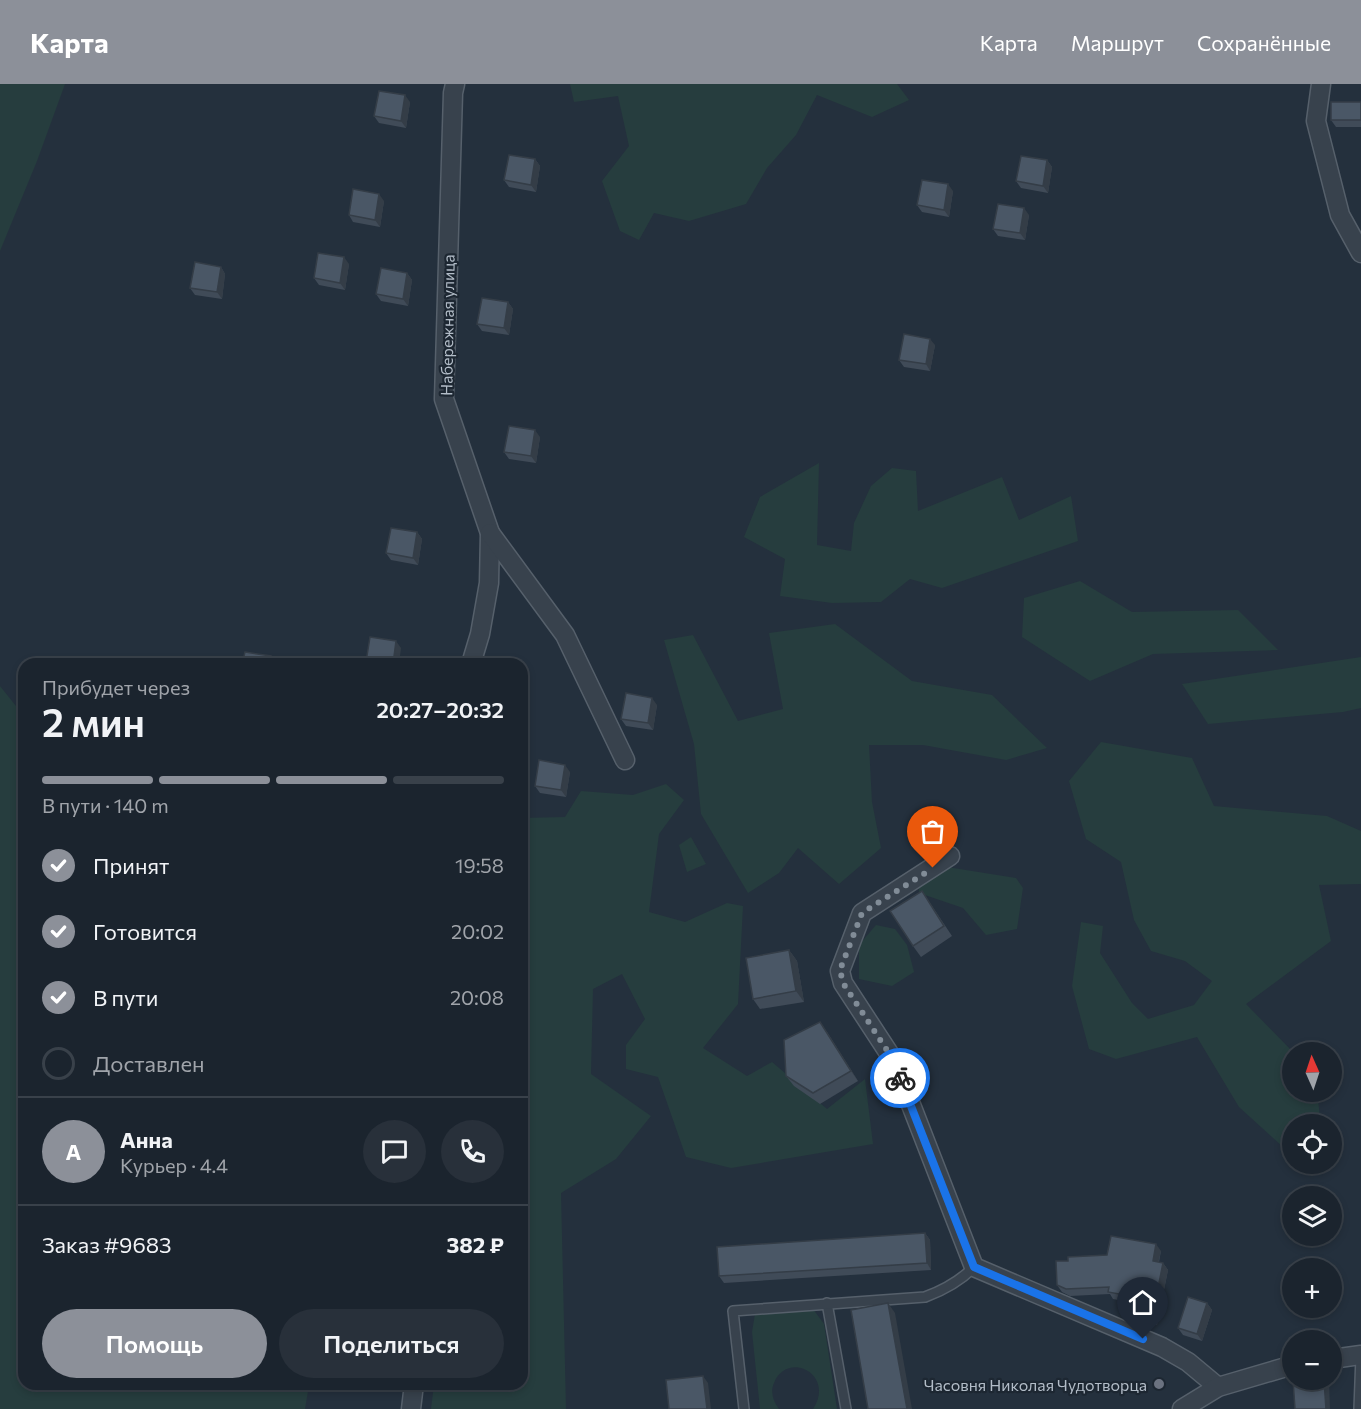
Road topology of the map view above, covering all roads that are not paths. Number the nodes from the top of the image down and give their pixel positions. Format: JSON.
{"nodes":[{"id":1,"x":455,"y":84,"type":"edge"},
{"id":2,"x":1321,"y":84,"type":"edge"},
{"id":3,"x":1361,"y":253,"type":"edge"},
{"id":4,"x":490,"y":533,"type":"junction"},
{"id":5,"x":473,"y":658,"type":"edge"},
{"id":6,"x":625,"y":760,"type":"dead end"},
{"id":7,"x":950,"y":856,"type":"dead end"},
{"id":8,"x":974,"y":1267,"type":"junction"},
{"id":9,"x":827,"y":1303,"type":"junction"},
{"id":10,"x":1361,"y":1355,"type":"edge"},
{"id":11,"x":1342,"y":1358,"type":"edge"},
{"id":12,"x":1282,"y":1368,"type":"edge"},
{"id":13,"x":1218,"y":1387,"type":"junction"},
{"id":14,"x":413,"y":1390,"type":"edge"},
{"id":15,"x":411,"y":1409,"type":"edge"},
{"id":16,"x":744,"y":1409,"type":"edge"},
{"id":17,"x":846,"y":1409,"type":"edge"},
{"id":18,"x":1182,"y":1409,"type":"edge"},
{"id":19,"x":1359,"y":1409,"type":"edge"}],
"edges":[{"from":1,"to":4,"type":"street","name":"Набережная улица"},
{"from":2,"to":3,"type":"street"},
{"from":4,"to":5,"type":"street","name":"Набережная улица"},
{"from":4,"to":6,"type":"street"},
{"from":7,"to":8,"type":"street"},
{"from":8,"to":9,"type":"lane"},
{"from":8,"to":13,"type":"street"},
{"from":9,"to":16,"type":"lane"},
{"from":9,"to":17,"type":"lane"},
{"from":10,"to":11,"type":"street"},
{"from":10,"to":19,"type":"lane"},
{"from":12,"to":13,"type":"street"},
{"from":13,"to":18,"type":"street"},
{"from":14,"to":15,"type":"street"}]}
